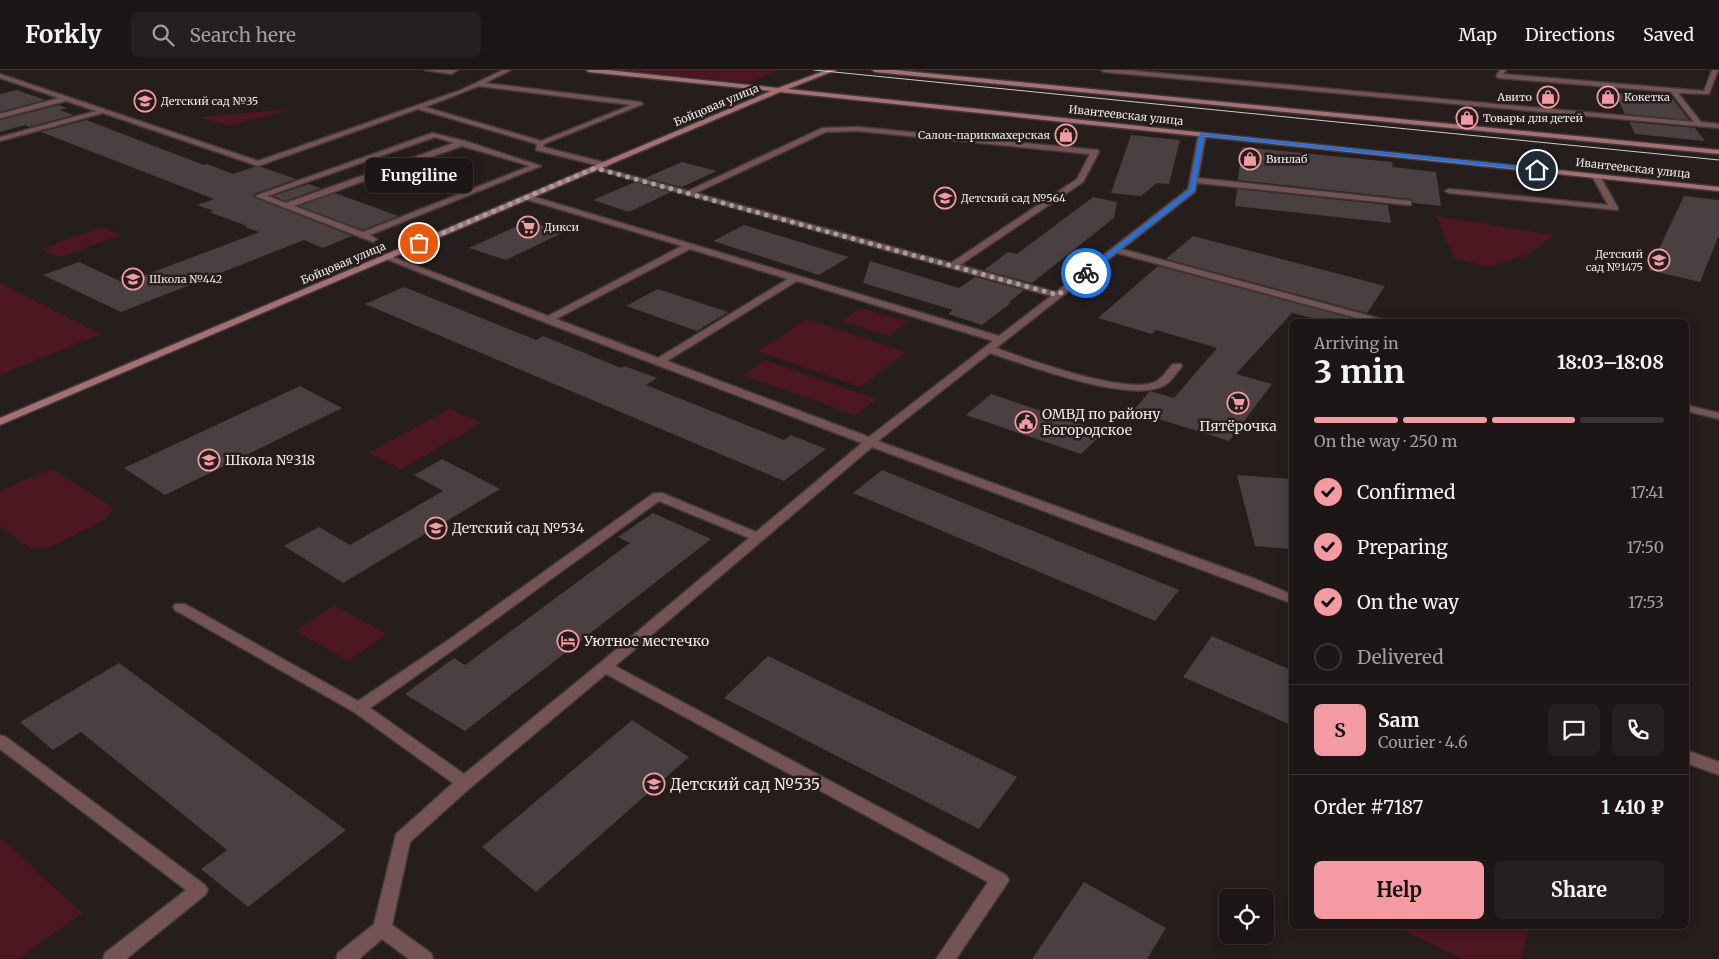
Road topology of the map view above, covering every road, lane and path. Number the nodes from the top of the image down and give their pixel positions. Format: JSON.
{"nodes":[{"id":1,"x":5,"y":70,"type":"edge"},
{"id":2,"x":428,"y":70,"type":"edge"},
{"id":3,"x":455,"y":70,"type":"edge"},
{"id":4,"x":508,"y":70,"type":"edge"},
{"id":5,"x":590,"y":70,"type":"edge"},
{"id":6,"x":833,"y":70,"type":"edge"},
{"id":7,"x":875,"y":70,"type":"edge"},
{"id":8,"x":1104,"y":70,"type":"edge"},
{"id":9,"x":1504,"y":70,"type":"edge"},
{"id":10,"x":1715,"y":70,"type":"edge"},
{"id":11,"x":0,"y":71,"type":"edge"},
{"id":12,"x":1550,"y":72,"type":"dead end"},
{"id":13,"x":0,"y":76,"type":"edge"},
{"id":14,"x":476,"y":84,"type":"junction"},
{"id":15,"x":779,"y":90,"type":"junction"},
{"id":16,"x":1673,"y":90,"type":"junction"},
{"id":17,"x":1707,"y":93,"type":"junction"},
{"id":18,"x":68,"y":98,"type":"junction"},
{"id":19,"x":418,"y":107,"type":"junction"},
{"id":20,"x":104,"y":111,"type":"junction"},
{"id":21,"x":0,"y":116,"type":"edge"},
{"id":22,"x":1699,"y":124,"type":"junction"},
{"id":23,"x":1719,"y":126,"type":"edge"},
{"id":24,"x":1202,"y":134,"type":"junction"},
{"id":25,"x":0,"y":139,"type":"edge"},
{"id":26,"x":462,"y":143,"type":"junction"},
{"id":27,"x":541,"y":143,"type":"junction"},
{"id":28,"x":1719,"y":153,"type":"edge"},
{"id":29,"x":600,"y":167,"type":"junction"},
{"id":30,"x":1596,"y":176,"type":"junction"},
{"id":31,"x":1194,"y":180,"type":"junction"},
{"id":32,"x":1719,"y":189,"type":"edge"},
{"id":33,"x":1449,"y":192,"type":"dead end"},
{"id":34,"x":688,"y":194,"type":"junction"},
{"id":35,"x":528,"y":197,"type":"junction"},
{"id":36,"x":1408,"y":203,"type":"dead end"},
{"id":37,"x":287,"y":206,"type":"junction"},
{"id":38,"x":363,"y":235,"type":"junction"},
{"id":39,"x":373,"y":239,"type":"dead end"},
{"id":40,"x":689,"y":246,"type":"junction"},
{"id":41,"x":1117,"y":250,"type":"junction"},
{"id":42,"x":385,"y":257,"type":"junction"},
{"id":43,"x":953,"y":266,"type":"junction"},
{"id":44,"x":796,"y":278,"type":"junction"},
{"id":45,"x":1058,"y":295,"type":"junction"},
{"id":46,"x":1371,"y":319,"type":"edge"},
{"id":47,"x":547,"y":320,"type":"junction"},
{"id":48,"x":1000,"y":340,"type":"junction"},
{"id":49,"x":988,"y":349,"type":"junction"},
{"id":50,"x":658,"y":362,"type":"junction"},
{"id":51,"x":1176,"y":366,"type":"dead end"},
{"id":52,"x":1689,"y":409,"type":"edge"},
{"id":53,"x":1719,"y":416,"type":"edge"},
{"id":54,"x":0,"y":422,"type":"edge"},
{"id":55,"x":870,"y":442,"type":"junction"},
{"id":56,"x":758,"y":537,"type":"junction"},
{"id":57,"x":1289,"y":598,"type":"edge"},
{"id":58,"x":180,"y":607,"type":"dead end"},
{"id":59,"x":605,"y":667,"type":"junction"},
{"id":60,"x":360,"y":708,"type":"junction"},
{"id":61,"x":0,"y":741,"type":"edge"},
{"id":62,"x":1689,"y":757,"type":"edge"},
{"id":63,"x":1719,"y":770,"type":"edge"},
{"id":64,"x":464,"y":783,"type":"junction"},
{"id":65,"x":382,"y":928,"type":"junction"},
{"id":66,"x":112,"y":959,"type":"edge"},
{"id":67,"x":345,"y":959,"type":"edge"},
{"id":68,"x":424,"y":959,"type":"edge"},
{"id":69,"x":945,"y":959,"type":"edge"}],
"edges":[{"from":1,"to":11,"type":"lane"},
{"from":2,"to":3,"type":"lane"},
{"from":4,"to":14,"type":"lane"},
{"from":5,"to":15,"type":"street","name":"Ивантеевская улица"},
{"from":6,"to":15,"type":"street","name":"Бойцовая улица"},
{"from":7,"to":28,"type":"street","name":"Ивантеевская улица"},
{"from":8,"to":22,"type":"lane"},
{"from":9,"to":16,"type":"lane"},
{"from":10,"to":17,"type":"lane"},
{"from":12,"to":17,"type":"lane"},
{"from":13,"to":18,"type":"lane"},
{"from":14,"to":19,"type":"lane"},
{"from":14,"to":27,"type":"lane"},
{"from":15,"to":24,"type":"street","name":"Ивантеевская улица"},
{"from":15,"to":29,"type":"street","name":"Бойцовая улица"},
{"from":16,"to":17,"type":"lane"},
{"from":16,"to":22,"type":"lane"},
{"from":18,"to":20,"type":"lane"},
{"from":18,"to":21,"type":"lane"},
{"from":19,"to":20,"type":"lane"},
{"from":19,"to":27,"type":"lane"},
{"from":20,"to":25,"type":"lane"},
{"from":22,"to":23,"type":"lane"},
{"from":24,"to":30,"type":"street","name":"Ивантеевская улица"},
{"from":24,"to":31,"type":"lane"},
{"from":26,"to":37,"type":"lane"},
{"from":26,"to":37,"type":"lane"},
{"from":26,"to":38,"type":"lane"},
{"from":27,"to":29,"type":"lane"},
{"from":29,"to":34,"type":"lane"},
{"from":29,"to":35,"type":"street","name":"Бойцовая улица"},
{"from":30,"to":32,"type":"street","name":"Ивантеевская улица"},
{"from":30,"to":33,"type":"lane"},
{"from":31,"to":36,"type":"lane"},
{"from":31,"to":41,"type":"lane"},
{"from":34,"to":43,"type":"lane"},
{"from":34,"to":43,"type":"lane"},
{"from":35,"to":40,"type":"lane"},
{"from":35,"to":42,"type":"street","name":"Бойцовая улица"},
{"from":37,"to":38,"type":"lane"},
{"from":38,"to":39,"type":"lane"},
{"from":40,"to":44,"type":"lane"},
{"from":40,"to":47,"type":"lane"},
{"from":41,"to":45,"type":"lane"},
{"from":41,"to":46,"type":"lane"},
{"from":42,"to":47,"type":"lane"},
{"from":42,"to":54,"type":"street","name":"Бойцовая улица"},
{"from":43,"to":45,"type":"lane"},
{"from":44,"to":48,"type":"lane"},
{"from":44,"to":50,"type":"lane"},
{"from":45,"to":48,"type":"lane"},
{"from":47,"to":50,"type":"lane"},
{"from":48,"to":49,"type":"lane"},
{"from":49,"to":51,"type":"lane"},
{"from":49,"to":55,"type":"lane"},
{"from":50,"to":55,"type":"lane"},
{"from":52,"to":53,"type":"lane"},
{"from":55,"to":56,"type":"lane"},
{"from":55,"to":57,"type":"lane"},
{"from":56,"to":59,"type":"lane"},
{"from":56,"to":60,"type":"lane"},
{"from":58,"to":60,"type":"lane"},
{"from":59,"to":64,"type":"lane"},
{"from":59,"to":69,"type":"lane"},
{"from":60,"to":64,"type":"lane"},
{"from":61,"to":66,"type":"lane"},
{"from":62,"to":63,"type":"lane"},
{"from":64,"to":65,"type":"lane"},
{"from":65,"to":67,"type":"lane"},
{"from":65,"to":68,"type":"lane"}]}
